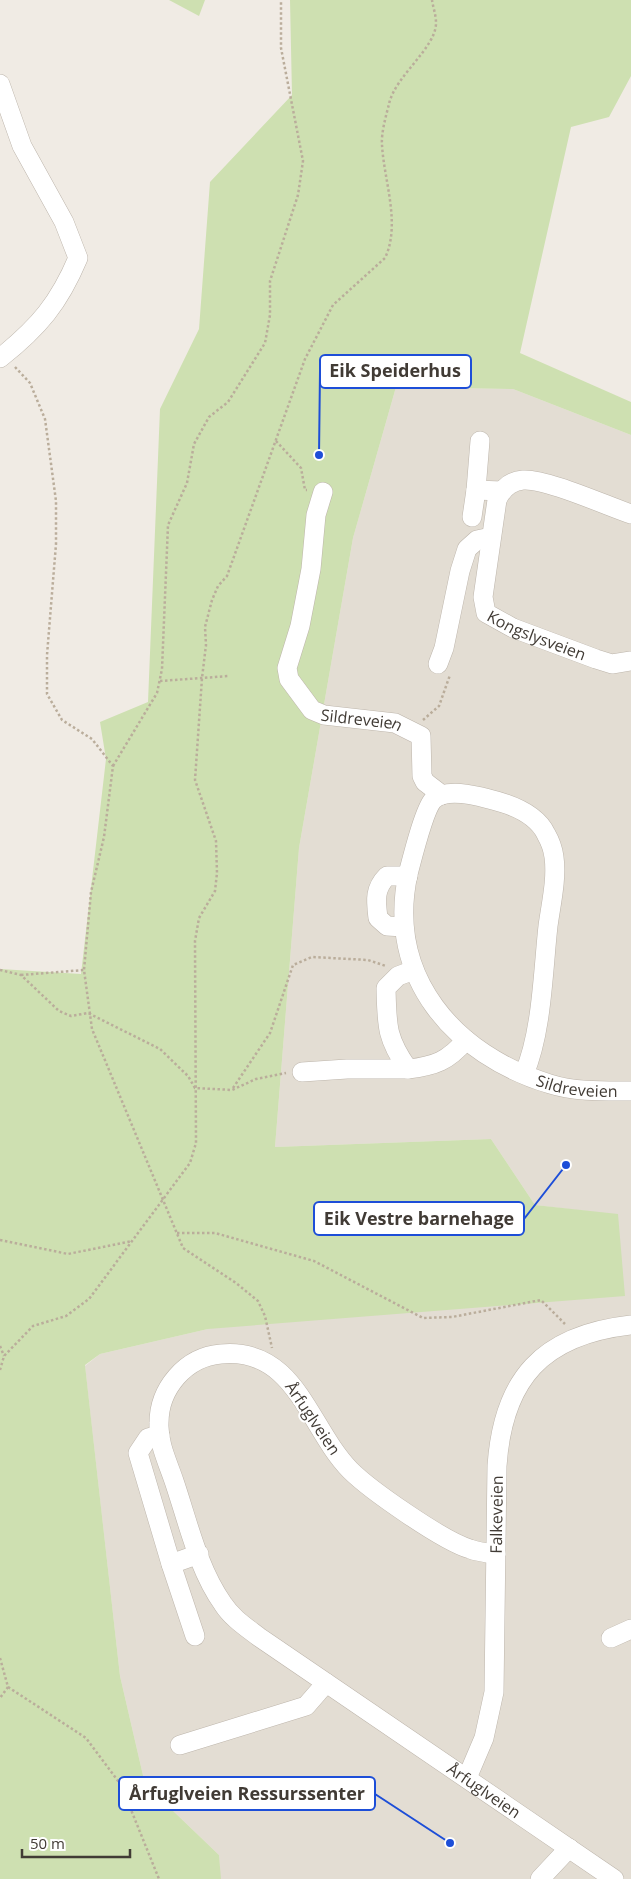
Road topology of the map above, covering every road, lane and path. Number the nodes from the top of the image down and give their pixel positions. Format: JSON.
{"nodes":[{"id":1,"x":281,"y":0,"type":"edge"},
{"id":2,"x":432,"y":0,"type":"edge"},
{"id":3,"x":0,"y":84,"type":"edge"},
{"id":4,"x":2,"y":356,"type":"edge"},
{"id":5,"x":276,"y":440,"type":"junction"},
{"id":6,"x":480,"y":441,"type":"dead end"},
{"id":7,"x":476,"y":490,"type":"junction"},
{"id":8,"x":501,"y":491,"type":"junction"},
{"id":9,"x":323,"y":492,"type":"joint"},
{"id":10,"x":631,"y":514,"type":"edge"},
{"id":11,"x":472,"y":517,"type":"dead end"},
{"id":12,"x":491,"y":537,"type":"junction"},
{"id":13,"x":631,"y":661,"type":"edge"},
{"id":14,"x":438,"y":664,"type":"dead end"},
{"id":15,"x":229,"y":676,"type":"dead end"},
{"id":16,"x":202,"y":678,"type":"junction"},
{"id":17,"x":160,"y":681,"type":"junction"},
{"id":18,"x":113,"y":766,"type":"junction"},
{"id":19,"x":442,"y":795,"type":"junction"},
{"id":20,"x":408,"y":876,"type":"junction"},
{"id":21,"x":404,"y":927,"type":"junction"},
{"id":22,"x":0,"y":970,"type":"edge"},
{"id":23,"x":84,"y":970,"type":"junction"},
{"id":24,"x":406,"y":973,"type":"junction"},
{"id":25,"x":21,"y":975,"type":"junction"},
{"id":26,"x":88,"y":1013,"type":"junction"},
{"id":27,"x":466,"y":1040,"type":"junction"},
{"id":28,"x":408,"y":1069,"type":"junction"},
{"id":29,"x":302,"y":1072,"type":"joint"},
{"id":30,"x":524,"y":1074,"type":"junction"},
{"id":31,"x":195,"y":1088,"type":"junction"},
{"id":32,"x":232,"y":1090,"type":"junction"},
{"id":33,"x":631,"y":1091,"type":"edge"},
{"id":34,"x":162,"y":1202,"type":"junction"},
{"id":35,"x":177,"y":1233,"type":"junction"},
{"id":36,"x":0,"y":1240,"type":"edge"},
{"id":37,"x":132,"y":1241,"type":"junction"},
{"id":38,"x":631,"y":1325,"type":"edge"},
{"id":39,"x":578,"y":1338,"type":"junction"},
{"id":40,"x":0,"y":1346,"type":"edge"},
{"id":41,"x":4,"y":1356,"type":"junction"},
{"id":42,"x":272,"y":1365,"type":"junction"},
{"id":43,"x":0,"y":1370,"type":"edge"},
{"id":44,"x":160,"y":1435,"type":"junction"},
{"id":45,"x":199,"y":1554,"type":"junction"},
{"id":46,"x":496,"y":1554,"type":"junction"},
{"id":47,"x":171,"y":1564,"type":"junction"},
{"id":48,"x":631,"y":1629,"type":"edge"},
{"id":49,"x":196,"y":1636,"type":"dead end"},
{"id":50,"x":611,"y":1638,"type":"dead end"},
{"id":51,"x":0,"y":1658,"type":"edge"},
{"id":52,"x":326,"y":1682,"type":"junction"},
{"id":53,"x":8,"y":1687,"type":"junction"},
{"id":54,"x":0,"y":1698,"type":"edge"},
{"id":55,"x":180,"y":1745,"type":"dead end"},
{"id":56,"x":467,"y":1778,"type":"junction"},
{"id":57,"x":569,"y":1848,"type":"junction"},
{"id":58,"x":159,"y":1879,"type":"edge"},
{"id":59,"x":540,"y":1879,"type":"edge"},
{"id":60,"x":614,"y":1879,"type":"edge"}],
"edges":[{"from":1,"to":17,"type":"path"},
{"from":2,"to":5,"type":"path"},
{"from":3,"to":4,"type":"street"},
{"from":4,"to":18,"type":"path"},
{"from":5,"to":9,"type":"path"},
{"from":5,"to":16,"type":"path"},
{"from":6,"to":7,"type":"street"},
{"from":7,"to":8,"type":"street"},
{"from":7,"to":11,"type":"street"},
{"from":8,"to":10,"type":"street"},
{"from":8,"to":12,"type":"street","name":"Kongslysveien"},
{"from":9,"to":19,"type":"street","name":"Sildreveien"},
{"from":12,"to":13,"type":"street","name":"Kongslysveien"},
{"from":12,"to":14,"type":"street"},
{"from":15,"to":16,"type":"path"},
{"from":16,"to":17,"type":"path"},
{"from":16,"to":31,"type":"path"},
{"from":17,"to":18,"type":"path"},
{"from":18,"to":23,"type":"path"},
{"from":19,"to":20,"type":"street","name":"Sildreveien"},
{"from":19,"to":30,"type":"street","name":"Sildreveien"},
{"from":20,"to":21,"type":"street","name":"Sildreveien"},
{"from":20,"to":21,"type":"street"},
{"from":21,"to":24,"type":"street","name":"Sildreveien"},
{"from":22,"to":25,"type":"path"},
{"from":23,"to":25,"type":"path"},
{"from":23,"to":26,"type":"path"},
{"from":24,"to":27,"type":"street","name":"Sildreveien"},
{"from":24,"to":28,"type":"street"},
{"from":24,"to":32,"type":"path"},
{"from":25,"to":26,"type":"path"},
{"from":26,"to":31,"type":"path"},
{"from":26,"to":34,"type":"path"},
{"from":27,"to":28,"type":"street"},
{"from":27,"to":30,"type":"street","name":"Sildreveien"},
{"from":28,"to":29,"type":"street"},
{"from":29,"to":32,"type":"path"},
{"from":30,"to":33,"type":"street","name":"Sildreveien"},
{"from":31,"to":32,"type":"path"},
{"from":31,"to":34,"type":"path"},
{"from":34,"to":35,"type":"path"},
{"from":34,"to":37,"type":"path"},
{"from":35,"to":39,"type":"path"},
{"from":35,"to":42,"type":"path"},
{"from":36,"to":37,"type":"path"},
{"from":37,"to":41,"type":"path"},
{"from":38,"to":39,"type":"street","name":"Falkeveien"},
{"from":39,"to":46,"type":"street","name":"Falkeveien"},
{"from":40,"to":41,"type":"path"},
{"from":41,"to":43,"type":"path"},
{"from":42,"to":44,"type":"street","name":"Årfuglveien"},
{"from":42,"to":46,"type":"street","name":"Årfuglveien"},
{"from":44,"to":45,"type":"street","name":"Årfuglveien"},
{"from":44,"to":47,"type":"street"},
{"from":45,"to":47,"type":"street"},
{"from":45,"to":52,"type":"street","name":"Årfuglveien"},
{"from":46,"to":56,"type":"street","name":"Falkeveien"},
{"from":47,"to":49,"type":"street"},
{"from":48,"to":50,"type":"street"},
{"from":51,"to":53,"type":"path"},
{"from":52,"to":55,"type":"street"},
{"from":52,"to":56,"type":"street","name":"Årfuglveien"},
{"from":53,"to":54,"type":"path"},
{"from":53,"to":58,"type":"path"},
{"from":56,"to":57,"type":"street","name":"Årfuglveien"},
{"from":57,"to":59,"type":"street"},
{"from":57,"to":60,"type":"street","name":"Årfuglveien"}]}
